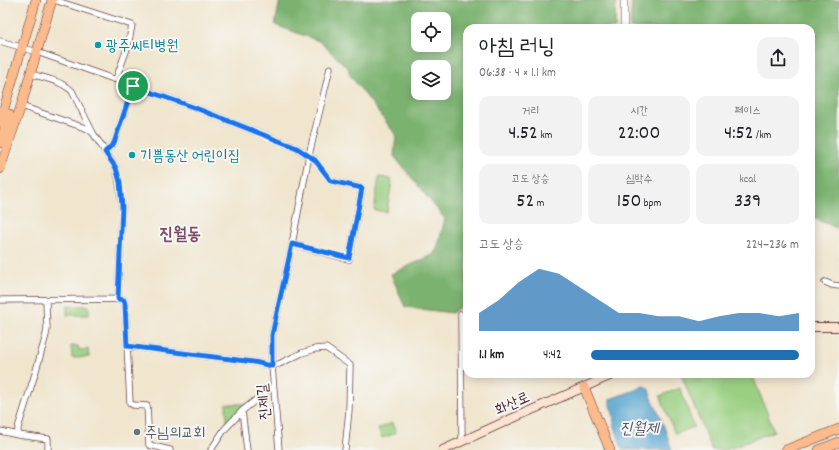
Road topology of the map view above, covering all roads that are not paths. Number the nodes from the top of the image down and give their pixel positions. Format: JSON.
{"nodes":[{"id":1,"x":36,"y":0,"type":"edge"},
{"id":2,"x":53,"y":0,"type":"edge"},
{"id":3,"x":624,"y":0,"type":"edge"},
{"id":4,"x":624,"y":24,"type":"edge"},
{"id":5,"x":0,"y":42,"type":"edge"},
{"id":6,"x":22,"y":48,"type":"junction"},
{"id":7,"x":37,"y":52,"type":"junction"},
{"id":8,"x":330,"y":68,"type":"dead end"},
{"id":9,"x":31,"y":74,"type":"junction"},
{"id":10,"x":116,"y":79,"type":"junction"},
{"id":11,"x":12,"y":83,"type":"junction"},
{"id":12,"x":133,"y":86,"type":"junction"},
{"id":13,"x":21,"y":106,"type":"junction"},
{"id":14,"x":0,"y":122,"type":"edge"},
{"id":15,"x":93,"y":132,"type":"junction"},
{"id":16,"x":0,"y":144,"type":"edge"},
{"id":17,"x":105,"y":152,"type":"junction"},
{"id":18,"x":309,"y":155,"type":"junction"},
{"id":19,"x":0,"y":169,"type":"edge"},
{"id":20,"x":292,"y":244,"type":"junction"},
{"id":21,"x":824,"y":282,"type":"dead end"},
{"id":22,"x":839,"y":286,"type":"edge"},
{"id":23,"x":118,"y":299,"type":"junction"},
{"id":24,"x":0,"y":300,"type":"edge"},
{"id":25,"x":46,"y":300,"type":"junction"},
{"id":26,"x":461,"y":314,"type":"dead end"},
{"id":27,"x":815,"y":327,"type":"edge"},
{"id":28,"x":839,"y":327,"type":"edge"},
{"id":29,"x":127,"y":346,"type":"junction"},
{"id":30,"x":272,"y":366,"type":"junction"},
{"id":31,"x":605,"y":378,"type":"edge"},
{"id":32,"x":273,"y":386,"type":"junction"},
{"id":33,"x":584,"y":387,"type":"junction"},
{"id":34,"x":242,"y":411,"type":"junction"},
{"id":35,"x":839,"y":429,"type":"edge"},
{"id":36,"x":0,"y":431,"type":"edge"},
{"id":37,"x":18,"y":435,"type":"junction"},
{"id":38,"x":839,"y":442,"type":"edge"},
{"id":39,"x":462,"y":446,"type":"edge"},
{"id":40,"x":48,"y":450,"type":"edge"},
{"id":41,"x":170,"y":450,"type":"edge"},
{"id":42,"x":211,"y":450,"type":"edge"},
{"id":43,"x":247,"y":450,"type":"edge"},
{"id":44,"x":279,"y":450,"type":"edge"},
{"id":45,"x":345,"y":450,"type":"edge"},
{"id":46,"x":443,"y":450,"type":"edge"},
{"id":47,"x":610,"y":450,"type":"edge"},
{"id":48,"x":786,"y":450,"type":"edge"},
{"id":49,"x":819,"y":450,"type":"edge"}],
"edges":[{"from":1,"to":6,"type":"main road"},
{"from":2,"to":7,"type":"main road"},
{"from":2,"to":10,"type":"street"},
{"from":3,"to":4,"type":"street"},
{"from":5,"to":6,"type":"street"},
{"from":6,"to":7,"type":"street"},
{"from":6,"to":11,"type":"main road"},
{"from":7,"to":9,"type":"main road"},
{"from":7,"to":10,"type":"street"},
{"from":8,"to":18,"type":"street","name":"진제길"},
{"from":9,"to":13,"type":"main road"},
{"from":9,"to":15,"type":"street"},
{"from":10,"to":12,"type":"street"},
{"from":11,"to":14,"type":"main road"},
{"from":11,"to":16,"type":"main road"},
{"from":12,"to":17,"type":"street"},
{"from":12,"to":18,"type":"street"},
{"from":13,"to":15,"type":"street"},
{"from":13,"to":19,"type":"main road"},
{"from":15,"to":17,"type":"street"},
{"from":17,"to":23,"type":"street"},
{"from":18,"to":20,"type":"street","name":"진제길"},
{"from":18,"to":20,"type":"street"},
{"from":20,"to":30,"type":"street","name":"진제길"},
{"from":21,"to":22,"type":"street"},
{"from":23,"to":25,"type":"street"},
{"from":23,"to":29,"type":"street"},
{"from":24,"to":25,"type":"street"},
{"from":25,"to":37,"type":"street"},
{"from":26,"to":39,"type":"street"},
{"from":27,"to":28,"type":"main road"},
{"from":29,"to":30,"type":"street"},
{"from":29,"to":41,"type":"street"},
{"from":30,"to":32,"type":"street","name":"진제길"},
{"from":30,"to":45,"type":"street"},
{"from":31,"to":33,"type":"main road","name":"화산로"},
{"from":32,"to":34,"type":"street"},
{"from":32,"to":44,"type":"street","name":"진제길"},
{"from":33,"to":39,"type":"main road","name":"화산로"},
{"from":33,"to":47,"type":"main road"},
{"from":34,"to":42,"type":"street"},
{"from":34,"to":43,"type":"street"},
{"from":35,"to":48,"type":"main road"},
{"from":36,"to":37,"type":"street"},
{"from":37,"to":40,"type":"street"},
{"from":38,"to":49,"type":"main road"},
{"from":39,"to":46,"type":"main road","name":"화산로"}]}
